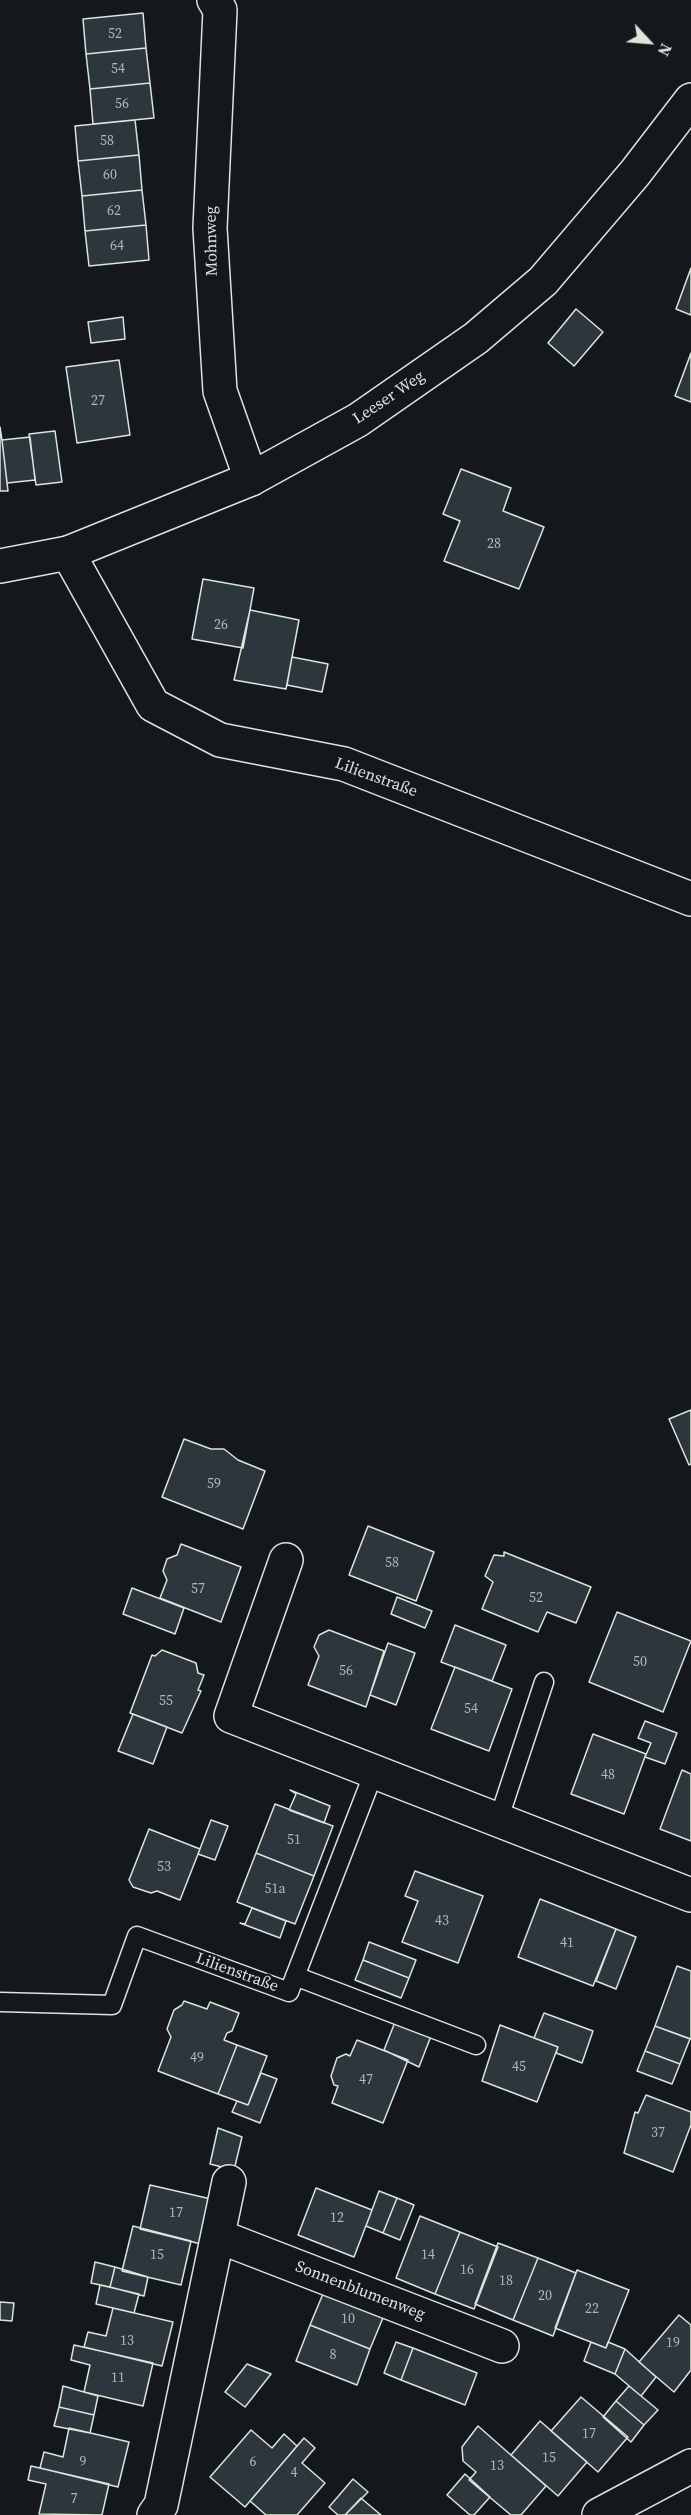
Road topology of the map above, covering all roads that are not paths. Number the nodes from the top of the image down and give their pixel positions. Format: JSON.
{"nodes":[{"id":1,"x":214,"y":0,"type":"edge"},
{"id":2,"x":691,"y":100,"type":"edge"},
{"id":3,"x":251,"y":479,"type":"junction"},
{"id":4,"x":68,"y":553,"type":"junction"},
{"id":5,"x":0,"y":566,"type":"edge"},
{"id":6,"x":691,"y":899,"type":"edge"},
{"id":7,"x":286,"y":1560,"type":"dead end"},
{"id":8,"x":543,"y":1682,"type":"dead end"},
{"id":9,"x":374,"y":1772,"type":"junction"},
{"id":10,"x":498,"y":1821,"type":"junction"},
{"id":11,"x":691,"y":1895,"type":"edge"},
{"id":12,"x":295,"y":1977,"type":"junction"},
{"id":13,"x":0,"y":2002,"type":"edge"},
{"id":14,"x":476,"y":2045,"type":"dead end"},
{"id":15,"x":229,"y":2182,"type":"dead end"},
{"id":16,"x":218,"y":2236,"type":"junction"},
{"id":17,"x":502,"y":2346,"type":"dead end"},
{"id":18,"x":691,"y":2466,"type":"edge"},
{"id":19,"x":166,"y":2512,"type":"edge"},
{"id":20,"x":599,"y":2515,"type":"edge"}],
"edges":[{"from":1,"to":3,"type":"street","name":"Mohnweg"},
{"from":2,"to":3,"type":"street","name":"Leeser Weg"},
{"from":3,"to":4,"type":"street","name":"Leeser Weg"},
{"from":4,"to":5,"type":"street","name":"Leeser Weg"},
{"from":4,"to":6,"type":"street","name":"Lilienstraße"},
{"from":7,"to":9,"type":"street"},
{"from":8,"to":10,"type":"lane"},
{"from":9,"to":10,"type":"street"},
{"from":9,"to":12,"type":"lane","name":"Lilienstraße"},
{"from":10,"to":11,"type":"street"},
{"from":12,"to":13,"type":"lane","name":"Lilienstraße"},
{"from":12,"to":14,"type":"lane"},
{"from":15,"to":16,"type":"street"},
{"from":16,"to":17,"type":"street","name":"Sonnenblumenweg"},
{"from":16,"to":19,"type":"street"},
{"from":18,"to":20,"type":"street"}]}
